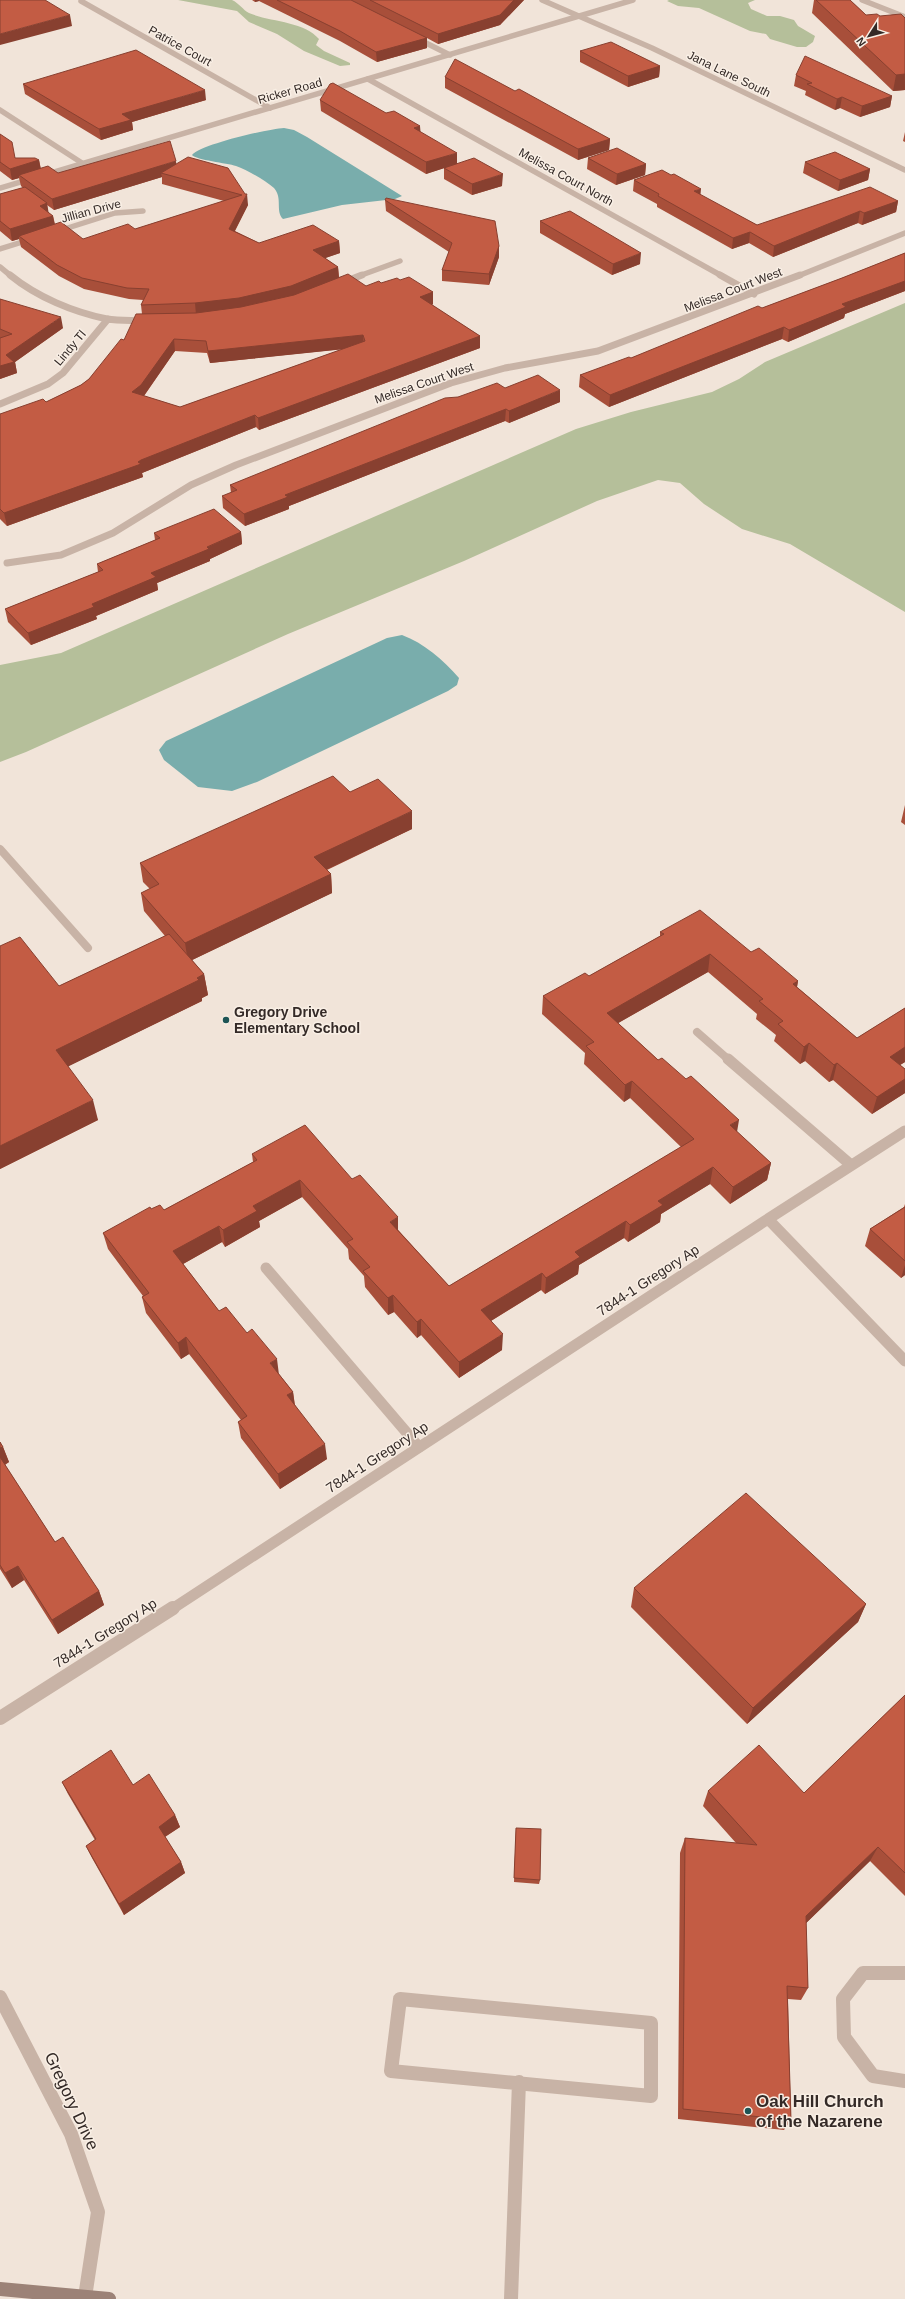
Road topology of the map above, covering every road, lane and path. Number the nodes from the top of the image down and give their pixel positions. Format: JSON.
{"nodes":[{"id":1,"x":542,"y":0,"type":"edge"},
{"id":2,"x":633,"y":0,"type":"edge"},
{"id":3,"x":862,"y":0,"type":"edge"},
{"id":4,"x":81,"y":1,"type":"dead end"},
{"id":5,"x":579,"y":17,"type":"junction"},
{"id":6,"x":905,"y":18,"type":"edge"},
{"id":7,"x":408,"y":34,"type":"edge"},
{"id":8,"x":450,"y":55,"type":"junction"},
{"id":9,"x":368,"y":79,"type":"junction"},
{"id":10,"x":270,"y":108,"type":"junction"},
{"id":11,"x":0,"y":110,"type":"edge"},
{"id":12,"x":82,"y":163,"type":"junction"},
{"id":13,"x":905,"y":170,"type":"edge"},
{"id":14,"x":0,"y":188,"type":"edge"},
{"id":15,"x":143,"y":211,"type":"dead end"},
{"id":16,"x":51,"y":233,"type":"edge"},
{"id":17,"x":905,"y":233,"type":"edge"},
{"id":18,"x":37,"y":238,"type":"edge"},
{"id":19,"x":0,"y":249,"type":"edge"},
{"id":20,"x":400,"y":261,"type":"dead end"},
{"id":21,"x":0,"y":267,"type":"edge"},
{"id":22,"x":335,"y":286,"type":"edge"},
{"id":23,"x":754,"y":294,"type":"junction"},
{"id":24,"x":108,"y":319,"type":"junction"},
{"id":25,"x":154,"y":321,"type":"edge"},
{"id":26,"x":0,"y":404,"type":"edge"},
{"id":27,"x":6,"y":563,"type":"dead end"},
{"id":28,"x":0,"y":849,"type":"edge"},
{"id":29,"x":88,"y":948,"type":"dead end"},
{"id":30,"x":697,"y":1032,"type":"dead end"},
{"id":31,"x":905,"y":1131,"type":"edge"},
{"id":32,"x":851,"y":1165,"type":"junction"},
{"id":33,"x":768,"y":1219,"type":"junction"},
{"id":34,"x":266,"y":1268,"type":"dead end"},
{"id":35,"x":905,"y":1361,"type":"edge"},
{"id":36,"x":420,"y":1447,"type":"junction"},
{"id":37,"x":0,"y":1718,"type":"edge"},
{"id":38,"x":905,"y":1973,"type":"edge"},
{"id":39,"x":0,"y":1997,"type":"edge"},
{"id":40,"x":519,"y":2082,"type":"junction"},
{"id":41,"x":905,"y":2082,"type":"edge"},
{"id":42,"x":0,"y":2289,"type":"edge"},
{"id":43,"x":85,"y":2297,"type":"junction"},
{"id":44,"x":108,"y":2299,"type":"edge"},
{"id":45,"x":511,"y":2299,"type":"edge"}],
"edges":[{"from":1,"to":5,"type":"street","name":"Jana Lane South"},
{"from":2,"to":5,"type":"street","name":"Ricker Road"},
{"from":3,"to":6,"type":"street"},
{"from":4,"to":10,"type":"street","name":"Patrice Court"},
{"from":5,"to":8,"type":"street","name":"Ricker Road"},
{"from":5,"to":13,"type":"street","name":"Jana Lane South"},
{"from":7,"to":8,"type":"street"},
{"from":8,"to":9,"type":"street","name":"Ricker Road"},
{"from":9,"to":10,"type":"street","name":"Ricker Road"},
{"from":9,"to":23,"type":"street","name":"Melissa Court North"},
{"from":10,"to":12,"type":"street","name":"Ricker Road"},
{"from":11,"to":12,"type":"street"},
{"from":12,"to":14,"type":"street","name":"Ricker Road"},
{"from":15,"to":16,"type":"street","name":"Jillian Drive"},
{"from":17,"to":23,"type":"street","name":"Melissa Court West"},
{"from":18,"to":19,"type":"street"},
{"from":20,"to":22,"type":"street"},
{"from":21,"to":24,"type":"street"},
{"from":23,"to":27,"type":"street","name":"Melissa Court West"},
{"from":24,"to":25,"type":"street"},
{"from":24,"to":26,"type":"street","name":"Lindy Tl"},
{"from":28,"to":29,"type":"street"},
{"from":30,"to":32,"type":"street"},
{"from":31,"to":32,"type":"street","name":"7844-1 Gregory Ap"},
{"from":32,"to":33,"type":"street","name":"7844-1 Gregory Ap"},
{"from":33,"to":35,"type":"street"},
{"from":33,"to":36,"type":"street","name":"7844-1 Gregory Ap"},
{"from":34,"to":36,"type":"street"},
{"from":36,"to":37,"type":"street","name":"7844-1 Gregory Ap"},
{"from":38,"to":41,"type":"street"},
{"from":39,"to":43,"type":"street","name":"Gregory Drive"},
{"from":40,"to":40,"type":"street"},
{"from":40,"to":45,"type":"street"},
{"from":42,"to":43,"type":"main road"},
{"from":43,"to":44,"type":"main road"}]}
